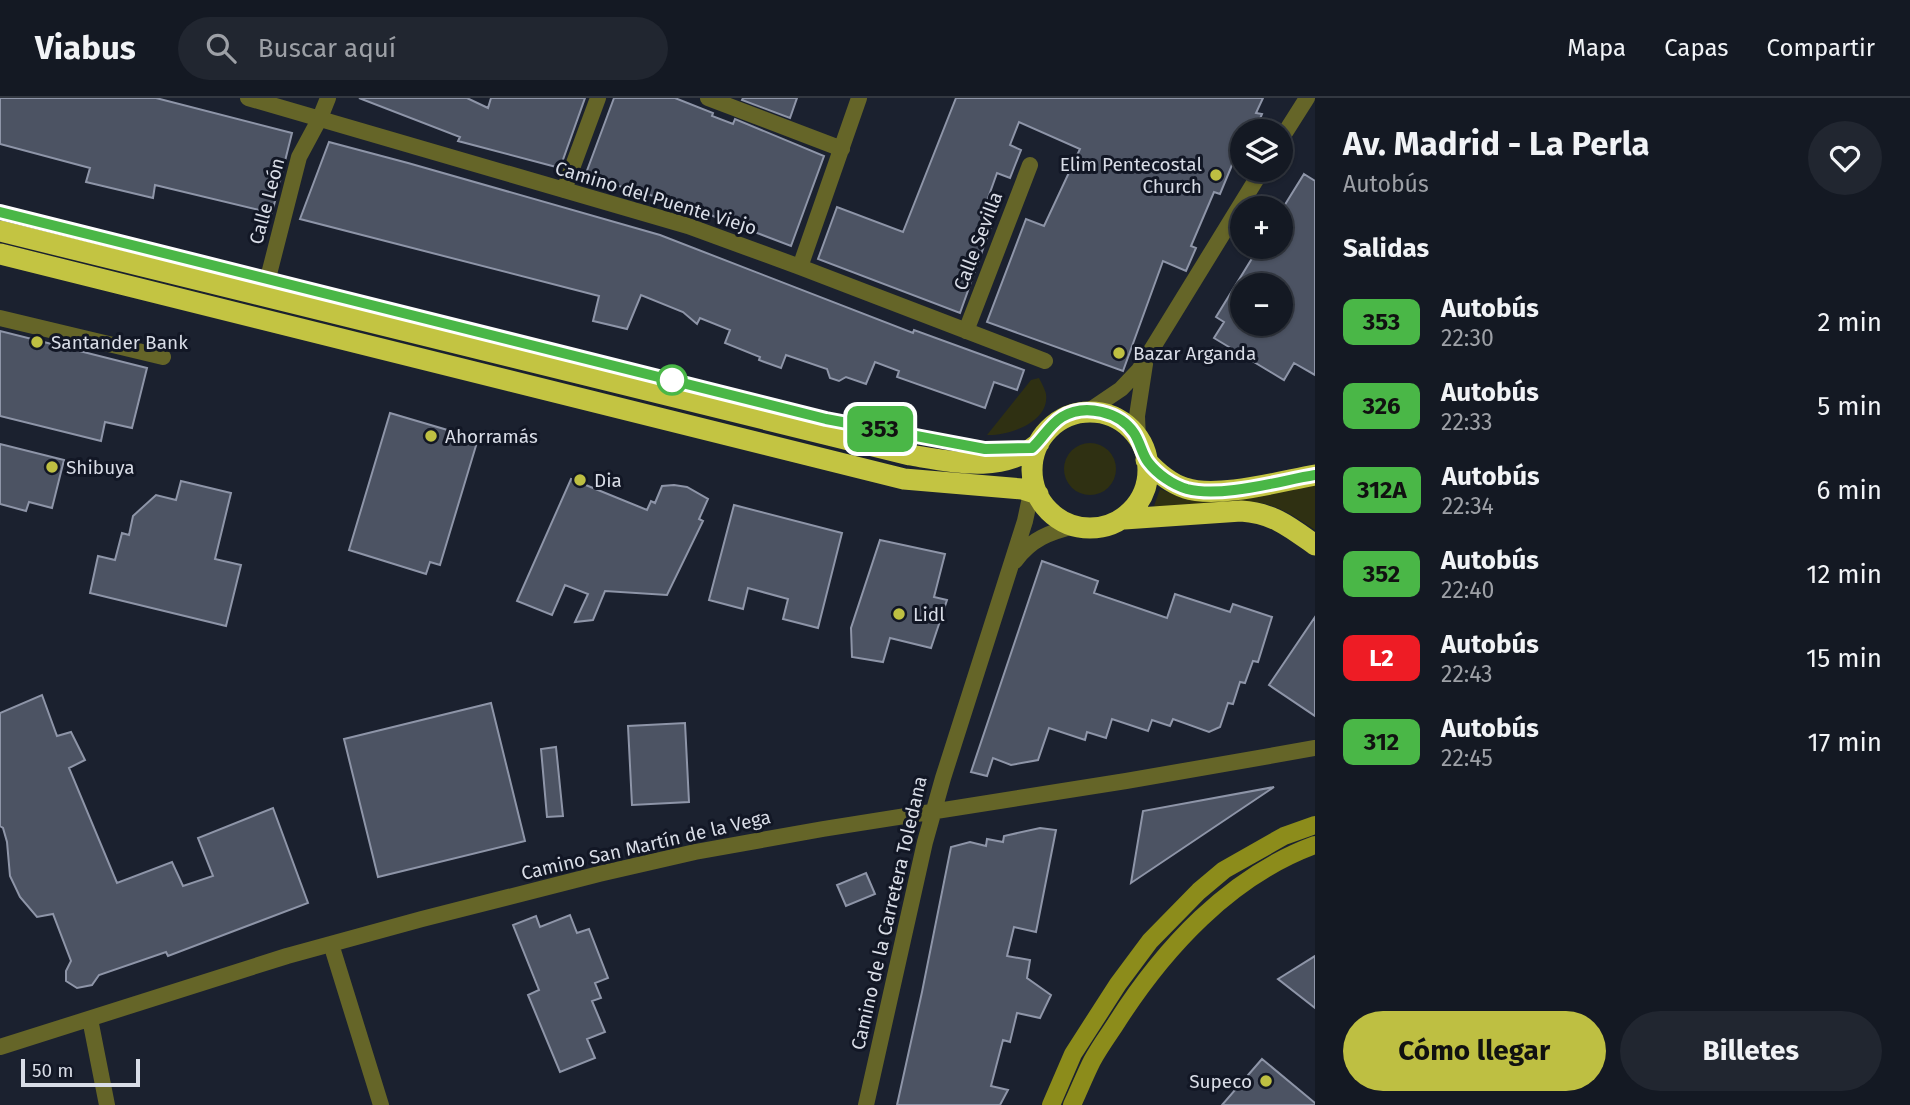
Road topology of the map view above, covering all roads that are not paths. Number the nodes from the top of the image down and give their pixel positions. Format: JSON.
{"nodes":[{"id":1,"x":247,"y":98,"type":"edge"},
{"id":2,"x":328,"y":98,"type":"edge"},
{"id":3,"x":598,"y":98,"type":"edge"},
{"id":4,"x":708,"y":98,"type":"edge"},
{"id":5,"x":859,"y":98,"type":"edge"},
{"id":6,"x":1307,"y":98,"type":"edge"},
{"id":7,"x":320,"y":118,"type":"junction"},
{"id":8,"x":1293,"y":120,"type":"edge"},
{"id":9,"x":842,"y":149,"type":"junction"},
{"id":10,"x":1030,"y":165,"type":"dead end"},
{"id":11,"x":1255,"y":182,"type":"edge"},
{"id":12,"x":564,"y":190,"type":"junction"},
{"id":13,"x":0,"y":231,"type":"edge"},
{"id":14,"x":0,"y":254,"type":"edge"},
{"id":15,"x":800,"y":267,"type":"junction"},
{"id":16,"x":268,"y":278,"type":"dead end"},
{"id":17,"x":0,"y":318,"type":"edge"},
{"id":18,"x":966,"y":331,"type":"junction"},
{"id":19,"x":163,"y":357,"type":"dead end"},
{"id":20,"x":1045,"y":361,"type":"dead end"},
{"id":21,"x":1145,"y":361,"type":"junction"},
{"id":22,"x":1090,"y":410,"type":"junction"},
{"id":23,"x":1039,"y":443,"type":"junction"},
{"id":24,"x":1142,"y":450,"type":"junction"},
{"id":25,"x":1315,"y":475,"type":"edge"},
{"id":26,"x":1035,"y":488,"type":"junction"},
{"id":27,"x":1124,"y":519,"type":"junction"},
{"id":28,"x":1075,"y":526,"type":"junction"},
{"id":29,"x":1315,"y":545,"type":"edge"},
{"id":30,"x":1008,"y":572,"type":"junction"},
{"id":31,"x":1315,"y":748,"type":"edge"},
{"id":32,"x":933,"y":811,"type":"junction"},
{"id":33,"x":1315,"y":825,"type":"edge"},
{"id":34,"x":1315,"y":845,"type":"edge"},
{"id":35,"x":331,"y":944,"type":"junction"},
{"id":36,"x":90,"y":1019,"type":"junction"},
{"id":37,"x":0,"y":1047,"type":"edge"},
{"id":38,"x":107,"y":1105,"type":"edge"},
{"id":39,"x":381,"y":1105,"type":"edge"},
{"id":40,"x":866,"y":1105,"type":"edge"},
{"id":41,"x":1051,"y":1105,"type":"edge"},
{"id":42,"x":1072,"y":1105,"type":"edge"}],
"edges":[{"from":1,"to":7,"type":"street","name":"Camino del Puente Viejo"},
{"from":2,"to":7,"type":"street","name":"Calle León"},
{"from":3,"to":12,"type":"street"},
{"from":4,"to":9,"type":"street"},
{"from":5,"to":9,"type":"street"},
{"from":6,"to":8,"type":"street"},
{"from":7,"to":12,"type":"street","name":"Camino del Puente Viejo"},
{"from":7,"to":16,"type":"street","name":"Calle León"},
{"from":9,"to":15,"type":"street"},
{"from":10,"to":18,"type":"street","name":"Calle Sevilla"},
{"from":11,"to":21,"type":"street"},
{"from":12,"to":15,"type":"street","name":"Camino del Puente Viejo"},
{"from":13,"to":23,"type":"highway"},
{"from":14,"to":26,"type":"highway"},
{"from":15,"to":18,"type":"street","name":"Camino del Puente Viejo"},
{"from":17,"to":19,"type":"street"},
{"from":18,"to":20,"type":"street","name":"Camino del Puente Viejo"},
{"from":21,"to":22,"type":"street"},
{"from":21,"to":24,"type":"street"},
{"from":22,"to":23,"type":"highway"},
{"from":22,"to":24,"type":"highway"},
{"from":23,"to":26,"type":"highway"},
{"from":24,"to":25,"type":"highway"},
{"from":24,"to":27,"type":"highway"},
{"from":26,"to":28,"type":"highway"},
{"from":26,"to":30,"type":"street","name":"Camino de la Carretera Toledana"},
{"from":27,"to":28,"type":"highway"},
{"from":27,"to":29,"type":"highway"},
{"from":28,"to":30,"type":"street","name":"Camino de la Carretera Toledana"},
{"from":30,"to":32,"type":"street","name":"Camino de la Carretera Toledana"},
{"from":31,"to":32,"type":"street","name":"Camino San Martín de la Vega"},
{"from":32,"to":35,"type":"street","name":"Camino San Martín de la Vega"},
{"from":32,"to":40,"type":"street","name":"Camino de la Carretera Toledana"},
{"from":33,"to":41,"type":"main road"},
{"from":34,"to":42,"type":"main road"},
{"from":35,"to":36,"type":"street","name":"Camino San Martín de la Vega"},
{"from":35,"to":39,"type":"street"},
{"from":36,"to":37,"type":"street","name":"Camino San Martín de la Vega"},
{"from":36,"to":38,"type":"street"}]}
